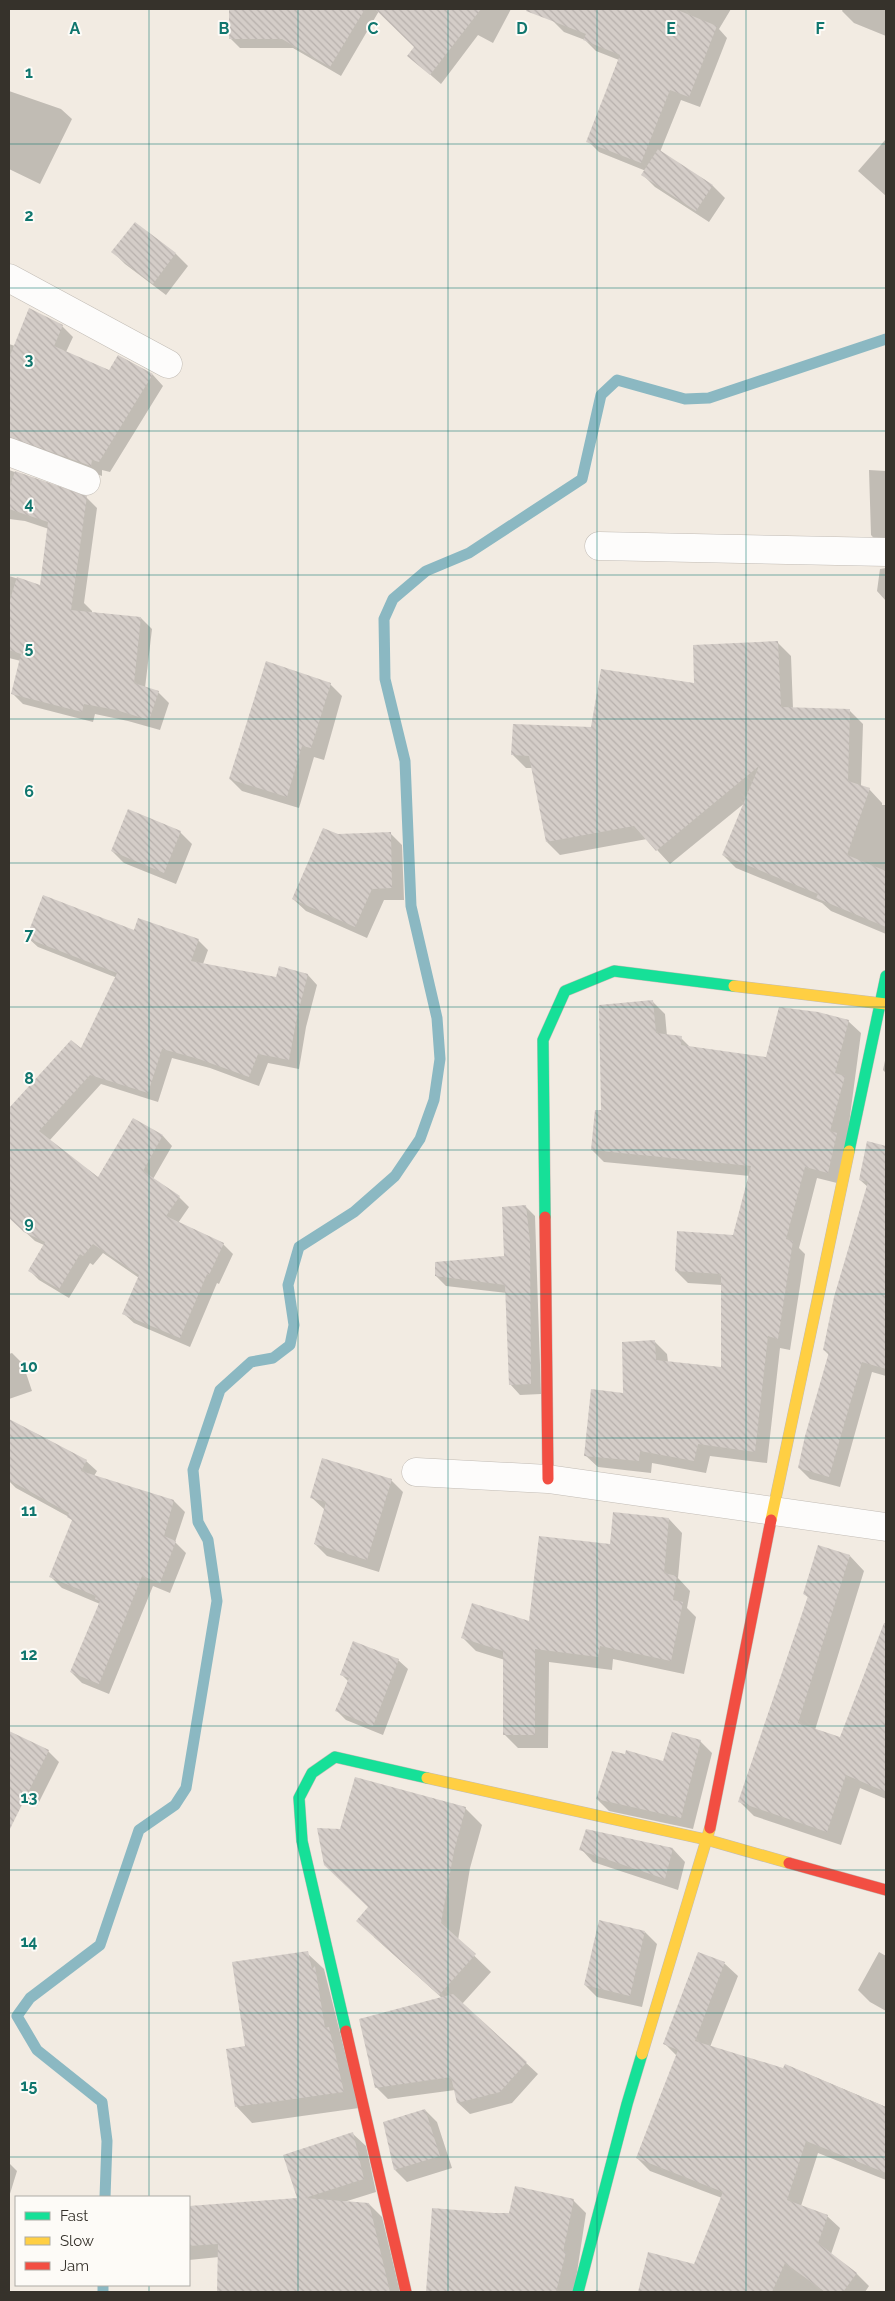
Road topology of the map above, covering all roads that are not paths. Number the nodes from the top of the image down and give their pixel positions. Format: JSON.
{"nodes":[{"id":1,"x":9,"y":278,"type":"edge"},
{"id":2,"x":168,"y":364,"type":"dead end"},
{"id":3,"x":9,"y":452,"type":"edge"},
{"id":4,"x":86,"y":481,"type":"dead end"},
{"id":5,"x":599,"y":546,"type":"dead end"},
{"id":6,"x":886,"y":552,"type":"edge"},
{"id":7,"x":886,"y":976,"type":"edge"},
{"id":8,"x":883,"y":1003,"type":"edge"},
{"id":9,"x":416,"y":1472,"type":"dead end"},
{"id":10,"x":548,"y":1479,"type":"junction"},
{"id":11,"x":772,"y":1511,"type":"junction"},
{"id":12,"x":886,"y":1527,"type":"edge"},
{"id":13,"x":708,"y":1840,"type":"junction"},
{"id":14,"x":886,"y":1890,"type":"edge"},
{"id":15,"x":406,"y":2292,"type":"edge"},
{"id":16,"x":578,"y":2292,"type":"edge"}],
"edges":[{"from":1,"to":2,"type":"street"},
{"from":3,"to":4,"type":"street"},
{"from":5,"to":6,"type":"street"},
{"from":7,"to":8,"type":"street"},
{"from":8,"to":10,"type":"street"},
{"from":8,"to":11,"type":"street"},
{"from":9,"to":10,"type":"street"},
{"from":10,"to":11,"type":"street"},
{"from":11,"to":12,"type":"street"},
{"from":11,"to":13,"type":"street"},
{"from":13,"to":14,"type":"street"},
{"from":13,"to":15,"type":"street"},
{"from":13,"to":16,"type":"street"}]}
